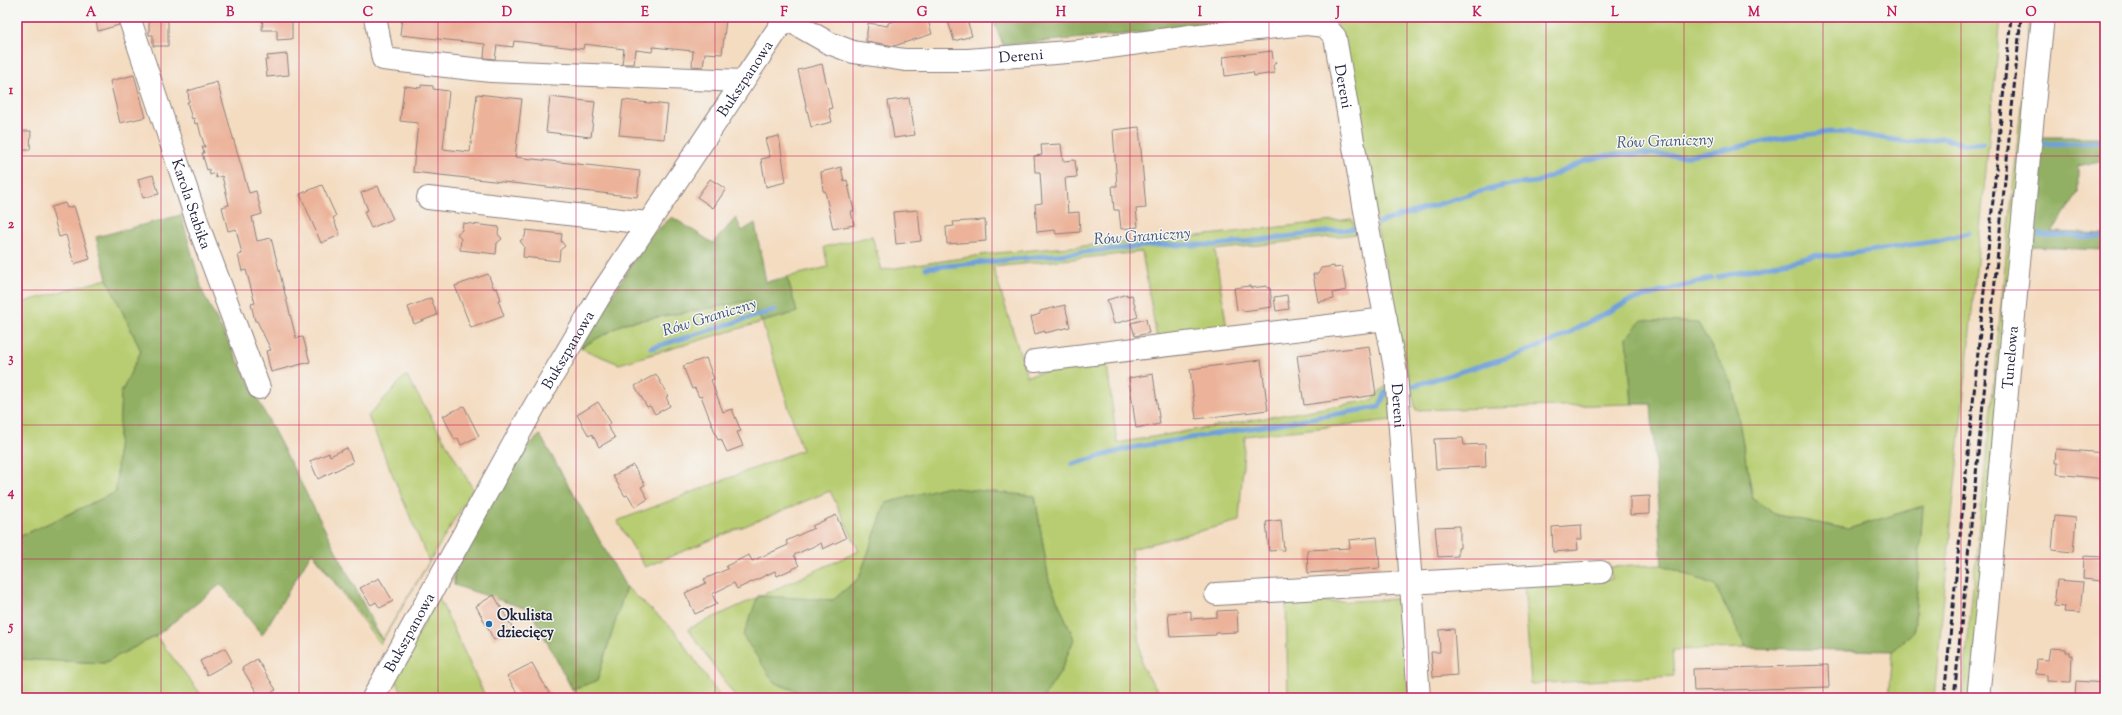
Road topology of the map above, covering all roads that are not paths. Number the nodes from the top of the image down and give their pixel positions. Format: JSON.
{"nodes":[{"id":1,"x":129,"y":17,"type":"edge"},
{"id":2,"x":375,"y":17,"type":"edge"},
{"id":3,"x":786,"y":17,"type":"edge"},
{"id":4,"x":2043,"y":17,"type":"edge"},
{"id":5,"x":743,"y":81,"type":"junction"},
{"id":6,"x":428,"y":198,"type":"dead end"},
{"id":7,"x":647,"y":223,"type":"junction"},
{"id":8,"x":1386,"y":319,"type":"junction"},
{"id":9,"x":1035,"y":360,"type":"dead end"},
{"id":10,"x":259,"y":388,"type":"dead end"},
{"id":11,"x":1602,"y":572,"type":"dead end"},
{"id":12,"x":1410,"y":582,"type":"junction"},
{"id":13,"x":1216,"y":594,"type":"dead end"},
{"id":14,"x":373,"y":698,"type":"edge"},
{"id":15,"x":1419,"y":698,"type":"edge"},
{"id":16,"x":1978,"y":698,"type":"edge"}],
"edges":[{"from":1,"to":10,"type":"street","name":"Karola Stabika"},
{"from":2,"to":5,"type":"street"},
{"from":3,"to":5,"type":"street","name":"Bukszpanowa"},
{"from":3,"to":8,"type":"street","name":"Dereni"},
{"from":4,"to":16,"type":"street","name":"Tunelowa"},
{"from":5,"to":7,"type":"street","name":"Bukszpanowa"},
{"from":6,"to":7,"type":"street"},
{"from":7,"to":14,"type":"street","name":"Bukszpanowa"},
{"from":8,"to":9,"type":"street"},
{"from":8,"to":12,"type":"street","name":"Dereni"},
{"from":11,"to":12,"type":"street"},
{"from":12,"to":13,"type":"street"},
{"from":12,"to":15,"type":"street","name":"Dereni"}]}
